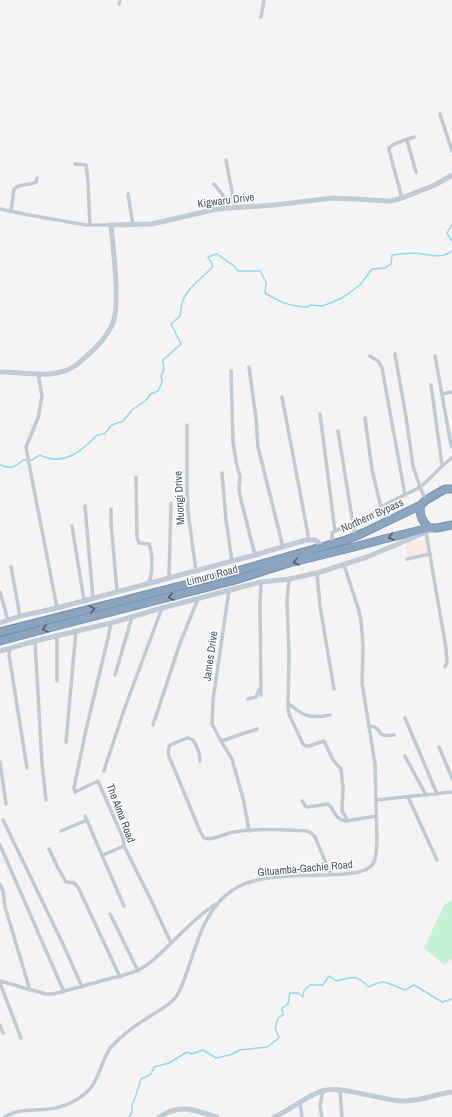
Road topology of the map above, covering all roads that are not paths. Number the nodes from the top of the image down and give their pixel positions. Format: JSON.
{"nodes":[{"id":1,"x":264,"y":0,"type":"edge"},
{"id":2,"x":261,"y":17,"type":"dead end"},
{"id":3,"x":440,"y":114,"type":"dead end"},
{"id":4,"x":414,"y":137,"type":"dead end"},
{"id":5,"x":407,"y":140,"type":"junction"},
{"id":6,"x":452,"y":151,"type":"edge"},
{"id":7,"x":226,"y":160,"type":"dead end"},
{"id":8,"x":75,"y":164,"type":"dead end"},
{"id":9,"x":416,"y":172,"type":"dead end"},
{"id":10,"x":452,"y":176,"type":"edge"},
{"id":11,"x":37,"y":178,"type":"dead end"},
{"id":12,"x":214,"y":184,"type":"dead end"},
{"id":13,"x":128,"y":194,"type":"dead end"},
{"id":14,"x":402,"y":198,"type":"junction"},
{"id":15,"x":235,"y":207,"type":"junction"},
{"id":16,"x":228,"y":208,"type":"junction"},
{"id":17,"x":0,"y":209,"type":"edge"},
{"id":18,"x":11,"y":211,"type":"junction"},
{"id":19,"x":90,"y":225,"type":"junction"},
{"id":20,"x":111,"y":225,"type":"junction"},
{"id":21,"x":133,"y":225,"type":"junction"},
{"id":22,"x":395,"y":354,"type":"dead end"},
{"id":23,"x":370,"y":356,"type":"dead end"},
{"id":24,"x":435,"y":356,"type":"dead end"},
{"id":25,"x":249,"y":366,"type":"dead end"},
{"id":26,"x":231,"y":371,"type":"dead end"},
{"id":27,"x":0,"y":372,"type":"edge"},
{"id":28,"x":38,"y":374,"type":"junction"},
{"id":29,"x":431,"y":386,"type":"dead end"},
{"id":30,"x":452,"y":392,"type":"edge"},
{"id":31,"x":442,"y":394,"type":"junction"},
{"id":32,"x":282,"y":397,"type":"dead end"},
{"id":33,"x":320,"y":414,"type":"dead end"},
{"id":34,"x":365,"y":418,"type":"dead end"},
{"id":35,"x":187,"y":425,"type":"dead end"},
{"id":36,"x":338,"y":431,"type":"dead end"},
{"id":37,"x":452,"y":447,"type":"edge"},
{"id":38,"x":452,"y":458,"type":"edge"},
{"id":39,"x":442,"y":465,"type":"junction"},
{"id":40,"x":222,"y":473,"type":"dead end"},
{"id":41,"x":136,"y":477,"type":"dead end"},
{"id":42,"x":420,"y":486,"type":"junction"},
{"id":43,"x":452,"y":489,"type":"edge"},
{"id":44,"x":405,"y":496,"type":"junction"},
{"id":45,"x":171,"y":503,"type":"dead end"},
{"id":46,"x":424,"y":503,"type":"junction"},
{"id":47,"x":85,"y":506,"type":"dead end"},
{"id":48,"x":381,"y":507,"type":"junction"},
{"id":49,"x":111,"y":509,"type":"dead end"},
{"id":50,"x":392,"y":520,"type":"junction"},
{"id":51,"x":353,"y":524,"type":"junction"},
{"id":52,"x":72,"y":526,"type":"dead end"},
{"id":53,"x":450,"y":527,"type":"edge"},
{"id":54,"x":430,"y":529,"type":"junction"},
{"id":55,"x":335,"y":531,"type":"junction"},
{"id":56,"x":355,"y":536,"type":"junction"},
{"id":57,"x":309,"y":540,"type":"junction"},
{"id":58,"x":332,"y":544,"type":"junction"},
{"id":59,"x":283,"y":547,"type":"junction"},
{"id":60,"x":323,"y":547,"type":"junction"},
{"id":61,"x":430,"y":554,"type":"junction"},
{"id":62,"x":254,"y":555,"type":"junction"},
{"id":63,"x":407,"y":559,"type":"dead end"},
{"id":64,"x":232,"y":561,"type":"junction"},
{"id":65,"x":344,"y":565,"type":"junction"},
{"id":66,"x":11,"y":567,"type":"dead end"},
{"id":67,"x":196,"y":571,"type":"junction"},
{"id":68,"x":317,"y":573,"type":"junction"},
{"id":69,"x":169,"y":578,"type":"junction"},
{"id":70,"x":289,"y":579,"type":"junction"},
{"id":71,"x":261,"y":582,"type":"junction"},
{"id":72,"x":148,"y":584,"type":"junction"},
{"id":73,"x":229,"y":590,"type":"junction"},
{"id":74,"x":117,"y":591,"type":"junction"},
{"id":75,"x":0,"y":592,"type":"edge"},
{"id":76,"x":93,"y":598,"type":"junction"},
{"id":77,"x":198,"y":599,"type":"junction"},
{"id":78,"x":84,"y":600,"type":"junction"},
{"id":79,"x":57,"y":608,"type":"junction"},
{"id":80,"x":162,"y":608,"type":"junction"},
{"id":81,"x":20,"y":616,"type":"junction"},
{"id":82,"x":132,"y":617,"type":"junction"},
{"id":83,"x":8,"y":620,"type":"junction"},
{"id":84,"x":0,"y":623,"type":"edge"},
{"id":85,"x":111,"y":623,"type":"junction"},
{"id":86,"x":76,"y":631,"type":"junction"},
{"id":87,"x":0,"y":632,"type":"edge"},
{"id":88,"x":57,"y":636,"type":"junction"},
{"id":89,"x":0,"y":641,"type":"edge"},
{"id":90,"x":35,"y":641,"type":"junction"},
{"id":91,"x":10,"y":648,"type":"junction"},
{"id":92,"x":0,"y":651,"type":"edge"},
{"id":93,"x":445,"y":668,"type":"dead end"},
{"id":94,"x":115,"y":675,"type":"dead end"},
{"id":95,"x":57,"y":681,"type":"dead end"},
{"id":96,"x":261,"y":688,"type":"junction"},
{"id":97,"x":334,"y":689,"type":"dead end"},
{"id":98,"x":261,"y":695,"type":"dead end"},
{"id":99,"x":248,"y":699,"type":"dead end"},
{"id":100,"x":288,"y":703,"type":"junction"},
{"id":101,"x":330,"y":715,"type":"dead end"},
{"id":102,"x":405,"y":718,"type":"dead end"},
{"id":103,"x":153,"y":726,"type":"dead end"},
{"id":104,"x":369,"y":726,"type":"junction"},
{"id":105,"x":257,"y":729,"type":"dead end"},
{"id":106,"x":394,"y":735,"type":"dead end"},
{"id":107,"x":221,"y":741,"type":"junction"},
{"id":108,"x":66,"y":742,"type":"dead end"},
{"id":109,"x":439,"y":747,"type":"dead end"},
{"id":110,"x":405,"y":756,"type":"dead end"},
{"id":111,"x":200,"y":761,"type":"dead end"},
{"id":112,"x":0,"y":762,"type":"edge"},
{"id":113,"x":27,"y":768,"type":"dead end"},
{"id":114,"x":104,"y":771,"type":"dead end"},
{"id":115,"x":452,"y":778,"type":"edge"},
{"id":116,"x":452,"y":792,"type":"edge"},
{"id":117,"x":437,"y":794,"type":"junction"},
{"id":118,"x":426,"y":795,"type":"junction"},
{"id":119,"x":408,"y":797,"type":"junction"},
{"id":120,"x":46,"y":800,"type":"dead end"},
{"id":121,"x":302,"y":800,"type":"dead end"},
{"id":122,"x":376,"y":800,"type":"junction"},
{"id":123,"x":6,"y":804,"type":"dead end"},
{"id":124,"x":85,"y":816,"type":"dead end"},
{"id":125,"x":376,"y":816,"type":"junction"},
{"id":126,"x":3,"y":820,"type":"dead end"},
{"id":127,"x":87,"y":820,"type":"junction"},
{"id":128,"x":348,"y":820,"type":"junction"},
{"id":129,"x":61,"y":831,"type":"dead end"},
{"id":130,"x":249,"y":831,"type":"junction"},
{"id":131,"x":0,"y":845,"type":"edge"},
{"id":132,"x":124,"y":846,"type":"junction"},
{"id":133,"x":50,"y":849,"type":"dead end"},
{"id":134,"x":103,"y":855,"type":"junction"},
{"id":135,"x":437,"y":860,"type":"dead end"},
{"id":136,"x":332,"y":875,"type":"junction"},
{"id":137,"x":0,"y":884,"type":"edge"},
{"id":138,"x":218,"y":902,"type":"junction"},
{"id":139,"x":124,"y":906,"type":"dead end"},
{"id":140,"x":110,"y":914,"type":"dead end"},
{"id":141,"x":171,"y":943,"type":"junction"},
{"id":142,"x":138,"y":971,"type":"junction"},
{"id":143,"x":120,"y":977,"type":"junction"},
{"id":144,"x":0,"y":982,"type":"edge"},
{"id":145,"x":82,"y":987,"type":"junction"},
{"id":146,"x":30,"y":990,"type":"junction"},
{"id":147,"x":64,"y":992,"type":"junction"},
{"id":148,"x":0,"y":1025,"type":"edge"},
{"id":149,"x":3,"y":1033,"type":"dead end"},
{"id":150,"x":21,"y":1038,"type":"dead end"},
{"id":151,"x":323,"y":1090,"type":"junction"},
{"id":152,"x":340,"y":1090,"type":"junction"},
{"id":153,"x":452,"y":1092,"type":"edge"},
{"id":154,"x":300,"y":1103,"type":"junction"},
{"id":155,"x":5,"y":1117,"type":"edge"},
{"id":156,"x":159,"y":1117,"type":"edge"},
{"id":157,"x":217,"y":1117,"type":"edge"},
{"id":158,"x":275,"y":1117,"type":"edge"},
{"id":159,"x":302,"y":1117,"type":"edge"},
{"id":160,"x":322,"y":1117,"type":"edge"},
{"id":161,"x":342,"y":1117,"type":"edge"}],
"edges":[{"from":1,"to":2,"type":"street"},
{"from":3,"to":6,"type":"street"},
{"from":4,"to":5,"type":"street"},
{"from":5,"to":9,"type":"street"},
{"from":5,"to":14,"type":"street"},
{"from":7,"to":15,"type":"street"},
{"from":8,"to":19,"type":"street"},
{"from":10,"to":14,"type":"street","name":"Kigwaru Drive"},
{"from":11,"to":18,"type":"street"},
{"from":12,"to":16,"type":"street"},
{"from":13,"to":21,"type":"street"},
{"from":14,"to":15,"type":"street","name":"Kigwaru Drive"},
{"from":15,"to":16,"type":"street","name":"Kigwaru Drive"},
{"from":16,"to":21,"type":"street","name":"Kigwaru Drive"},
{"from":17,"to":18,"type":"street","name":"Kigwaru Drive"},
{"from":18,"to":19,"type":"street","name":"Kigwaru Drive"},
{"from":19,"to":20,"type":"street","name":"Kigwaru Drive"},
{"from":20,"to":21,"type":"street","name":"Kigwaru Drive"},
{"from":20,"to":28,"type":"street"},
{"from":22,"to":42,"type":"street"},
{"from":23,"to":44,"type":"street"},
{"from":24,"to":31,"type":"street"},
{"from":25,"to":59,"type":"street"},
{"from":26,"to":62,"type":"street"},
{"from":27,"to":28,"type":"street"},
{"from":28,"to":79,"type":"street"},
{"from":29,"to":39,"type":"street"},
{"from":30,"to":31,"type":"street"},
{"from":31,"to":37,"type":"street"},
{"from":32,"to":57,"type":"street"},
{"from":33,"to":55,"type":"street"},
{"from":34,"to":48,"type":"street"},
{"from":35,"to":67,"type":"street","name":"Muongi Drive"},
{"from":36,"to":51,"type":"street"},
{"from":38,"to":39,"type":"street"},
{"from":39,"to":42,"type":"street"},
{"from":40,"to":64,"type":"street"},
{"from":41,"to":72,"type":"street"},
{"from":42,"to":44,"type":"street"},
{"from":42,"to":46,"type":"street"},
{"from":43,"to":46,"type":"highway","name":"Northern Bypass"},
{"from":44,"to":48,"type":"street"},
{"from":45,"to":69,"type":"street"},
{"from":46,"to":50,"type":"highway","name":"Northern Bypass"},
{"from":46,"to":54,"type":"highway","name":"Northern Bypass"},
{"from":47,"to":76,"type":"street"},
{"from":48,"to":50,"type":"street"},
{"from":48,"to":51,"type":"street"},
{"from":49,"to":74,"type":"street"},
{"from":50,"to":56,"type":"highway","name":"Northern Bypass"},
{"from":51,"to":55,"type":"street"},
{"from":51,"to":56,"type":"street"},
{"from":52,"to":78,"type":"street"},
{"from":53,"to":54,"type":"highway"},
{"from":54,"to":61,"type":"street"},
{"from":54,"to":65,"type":"street"},
{"from":54,"to":89,"type":"highway","name":"Limuru Road","one_way":true},
{"from":55,"to":58,"type":"street"},
{"from":56,"to":58,"type":"highway","name":"Northern Bypass"},
{"from":57,"to":59,"type":"street"},
{"from":57,"to":60,"type":"street"},
{"from":58,"to":60,"type":"highway","name":"Limuru Road"},
{"from":59,"to":62,"type":"street"},
{"from":87,"to":60,"type":"highway","name":"Limuru Road","one_way":true},
{"from":61,"to":63,"type":"street"},
{"from":61,"to":93,"type":"street"},
{"from":62,"to":64,"type":"street"},
{"from":64,"to":67,"type":"street"},
{"from":65,"to":68,"type":"street"},
{"from":65,"to":104,"type":"street","name":"Gituamba-Gachie Road"},
{"from":66,"to":81,"type":"street"},
{"from":67,"to":69,"type":"street"},
{"from":68,"to":70,"type":"street"},
{"from":68,"to":97,"type":"street"},
{"from":69,"to":72,"type":"street"},
{"from":70,"to":71,"type":"street"},
{"from":70,"to":100,"type":"street"},
{"from":71,"to":73,"type":"street"},
{"from":71,"to":96,"type":"street"},
{"from":72,"to":74,"type":"street"},
{"from":73,"to":77,"type":"street"},
{"from":73,"to":107,"type":"street","name":"James Drive"},
{"from":74,"to":76,"type":"street"},
{"from":75,"to":83,"type":"street"},
{"from":76,"to":78,"type":"street"},
{"from":77,"to":80,"type":"street"},
{"from":77,"to":103,"type":"street"},
{"from":78,"to":79,"type":"street"},
{"from":79,"to":81,"type":"street"},
{"from":80,"to":82,"type":"street"},
{"from":80,"to":114,"type":"street"},
{"from":81,"to":83,"type":"street"},
{"from":82,"to":85,"type":"street"},
{"from":82,"to":94,"type":"street"},
{"from":83,"to":84,"type":"street"},
{"from":85,"to":86,"type":"street"},
{"from":85,"to":132,"type":"street","name":"The Alma Road"},
{"from":86,"to":88,"type":"street"},
{"from":86,"to":108,"type":"street"},
{"from":88,"to":90,"type":"street"},
{"from":88,"to":95,"type":"street"},
{"from":90,"to":91,"type":"street"},
{"from":90,"to":120,"type":"street"},
{"from":91,"to":92,"type":"street"},
{"from":91,"to":113,"type":"street"},
{"from":96,"to":98,"type":"street"},
{"from":96,"to":99,"type":"street"},
{"from":100,"to":101,"type":"street"},
{"from":100,"to":128,"type":"street"},
{"from":102,"to":117,"type":"street"},
{"from":104,"to":106,"type":"street"},
{"from":104,"to":122,"type":"street","name":"Gituamba-Gachie Road"},
{"from":105,"to":107,"type":"street"},
{"from":107,"to":130,"type":"street"},
{"from":109,"to":115,"type":"street"},
{"from":110,"to":118,"type":"street"},
{"from":111,"to":130,"type":"street"},
{"from":112,"to":123,"type":"street"},
{"from":116,"to":117,"type":"street"},
{"from":117,"to":118,"type":"street"},
{"from":118,"to":119,"type":"street"},
{"from":119,"to":122,"type":"street"},
{"from":119,"to":135,"type":"street"},
{"from":121,"to":128,"type":"street"},
{"from":122,"to":125,"type":"street","name":"Gituamba-Gachie Road"},
{"from":124,"to":127,"type":"street"},
{"from":125,"to":128,"type":"street"},
{"from":125,"to":136,"type":"street","name":"Gituamba-Gachie Road"},
{"from":126,"to":145,"type":"street"},
{"from":127,"to":129,"type":"street"},
{"from":127,"to":134,"type":"street"},
{"from":130,"to":136,"type":"street"},
{"from":131,"to":147,"type":"street"},
{"from":132,"to":134,"type":"street"},
{"from":132,"to":141,"type":"street","name":"The Alma Road"},
{"from":133,"to":143,"type":"street"},
{"from":134,"to":139,"type":"street"},
{"from":136,"to":138,"type":"street","name":"Gituamba-Gachie Road"},
{"from":137,"to":146,"type":"street"},
{"from":138,"to":141,"type":"street"},
{"from":138,"to":155,"type":"street","name":"Gituamba-Gachie Road"},
{"from":140,"to":142,"type":"street"},
{"from":141,"to":142,"type":"street"},
{"from":142,"to":143,"type":"street"},
{"from":143,"to":145,"type":"street"},
{"from":144,"to":146,"type":"street"},
{"from":144,"to":150,"type":"street"},
{"from":145,"to":147,"type":"street"},
{"from":146,"to":147,"type":"street"},
{"from":148,"to":149,"type":"street"},
{"from":151,"to":152,"type":"street"},
{"from":151,"to":154,"type":"street"},
{"from":151,"to":160,"type":"street"},
{"from":152,"to":153,"type":"street"},
{"from":152,"to":161,"type":"street"},
{"from":154,"to":158,"type":"street"},
{"from":154,"to":159,"type":"street"},
{"from":156,"to":157,"type":"street"}]}
